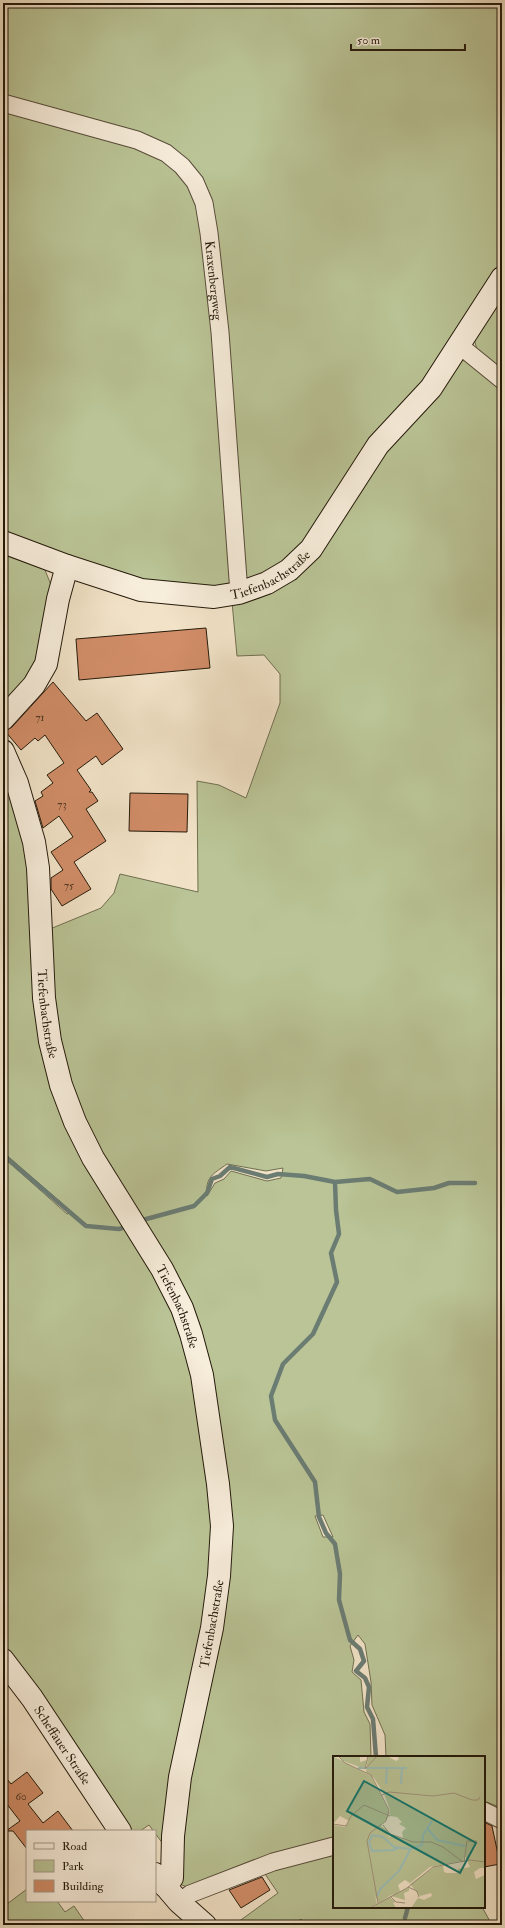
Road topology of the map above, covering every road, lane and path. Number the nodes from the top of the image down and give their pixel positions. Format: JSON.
{"nodes":[{"id":1,"x":3,"y":103,"type":"edge"},
{"id":2,"x":502,"y":278,"type":"edge"},
{"id":3,"x":459,"y":345,"type":"junction"},
{"id":4,"x":502,"y":380,"type":"edge"},
{"id":5,"x":3,"y":542,"type":"edge"},
{"id":6,"x":67,"y":566,"type":"junction"},
{"id":7,"x":239,"y":593,"type":"junction"},
{"id":8,"x":3,"y":718,"type":"edge"},
{"id":9,"x":3,"y":751,"type":"edge"},
{"id":10,"x":3,"y":1660,"type":"edge"},
{"id":11,"x":485,"y":1812,"type":"edge"},
{"id":12,"x":502,"y":1820,"type":"edge"},
{"id":13,"x":119,"y":1830,"type":"edge"},
{"id":14,"x":333,"y":1846,"type":"edge"},
{"id":15,"x":166,"y":1887,"type":"edge"},
{"id":16,"x":206,"y":1925,"type":"edge"}],
"edges":[{"from":1,"to":7,"type":"street","name":"Kraxenbergweg"},
{"from":2,"to":3,"type":"street","name":"Tiefenbachstraße"},
{"from":3,"to":4,"type":"street"},
{"from":3,"to":7,"type":"street","name":"Tiefenbachstraße"},
{"from":5,"to":6,"type":"street","name":"Tiefenbachstraße"},
{"from":6,"to":7,"type":"street","name":"Tiefenbachstraße"},
{"from":6,"to":8,"type":"street"},
{"from":9,"to":15,"type":"street","name":"Tiefenbachstraße"},
{"from":10,"to":13,"type":"street","name":"Scheffauer Straße"},
{"from":11,"to":12,"type":"street"},
{"from":14,"to":15,"type":"street"},
{"from":15,"to":16,"type":"street"}]}
